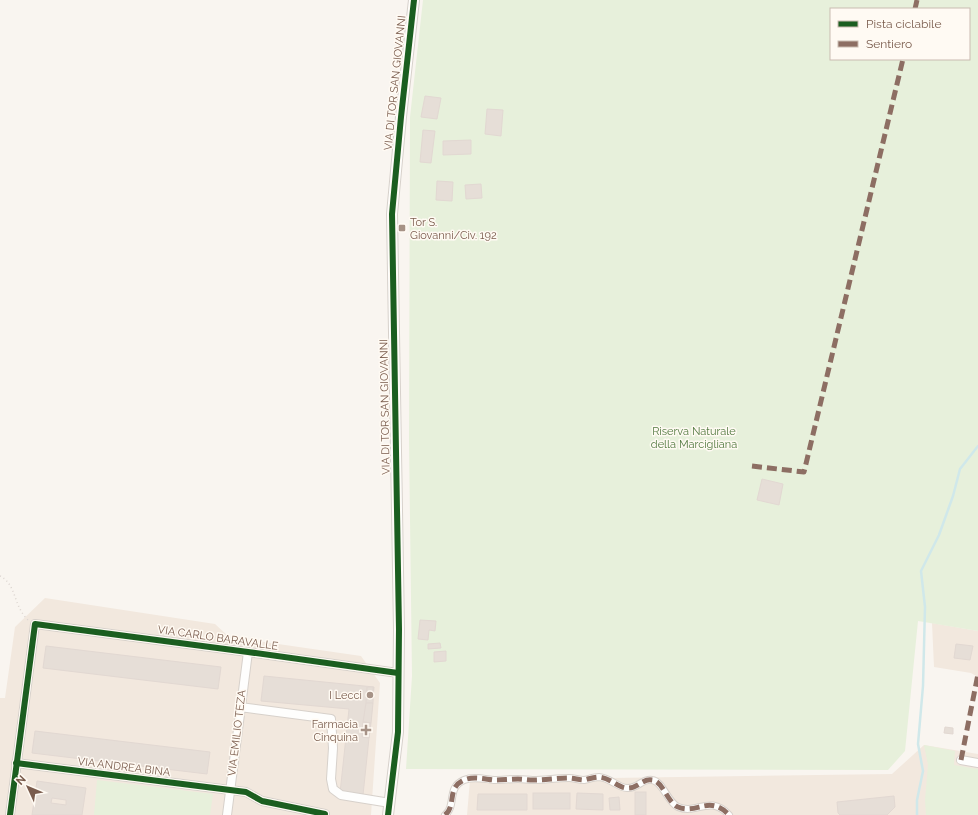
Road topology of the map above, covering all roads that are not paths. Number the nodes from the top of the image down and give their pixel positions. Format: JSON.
{"nodes":[{"id":1,"x":414,"y":0,"type":"edge"},
{"id":2,"x":248,"y":652,"type":"junction"},
{"id":3,"x":398,"y":673,"type":"junction"},
{"id":4,"x":240,"y":708,"type":"junction"},
{"id":5,"x":961,"y":760,"type":"dead end"},
{"id":6,"x":978,"y":762,"type":"edge"},
{"id":7,"x":16,"y":763,"type":"junction"},
{"id":8,"x":230,"y":791,"type":"junction"},
{"id":9,"x":390,"y":803,"type":"junction"},
{"id":10,"x":325,"y":814,"type":"dead end"},
{"id":11,"x":10,"y":815,"type":"edge"},
{"id":12,"x":227,"y":815,"type":"edge"},
{"id":13,"x":388,"y":815,"type":"edge"},
{"id":14,"x":445,"y":815,"type":"edge"},
{"id":15,"x":729,"y":815,"type":"edge"}],
"edges":[{"from":1,"to":3,"type":"street","name":"VIA DI TOR SAN GIOVANNI"},
{"from":2,"to":3,"type":"street","name":"VIA CARLO BARAVALLE"},
{"from":2,"to":4,"type":"street","name":"VIA EMILIO TEZA"},
{"from":2,"to":7,"type":"street","name":"VIA CARLO BARAVALLE"},
{"from":3,"to":9,"type":"street","name":"VIA DI TOR SAN GIOVANNI"},
{"from":4,"to":8,"type":"street","name":"VIA EMILIO TEZA"},
{"from":4,"to":9,"type":"street"},
{"from":5,"to":6,"type":"street"},
{"from":7,"to":8,"type":"street","name":"VIA ANDREA BINA"},
{"from":7,"to":11,"type":"street"},
{"from":8,"to":10,"type":"street","name":"VIA ANDREA BINA"},
{"from":8,"to":12,"type":"street","name":"VIA EMILIO TEZA"},
{"from":9,"to":13,"type":"street","name":"VIA DI TOR SAN GIOVANNI"},
{"from":14,"to":15,"type":"street"}]}
